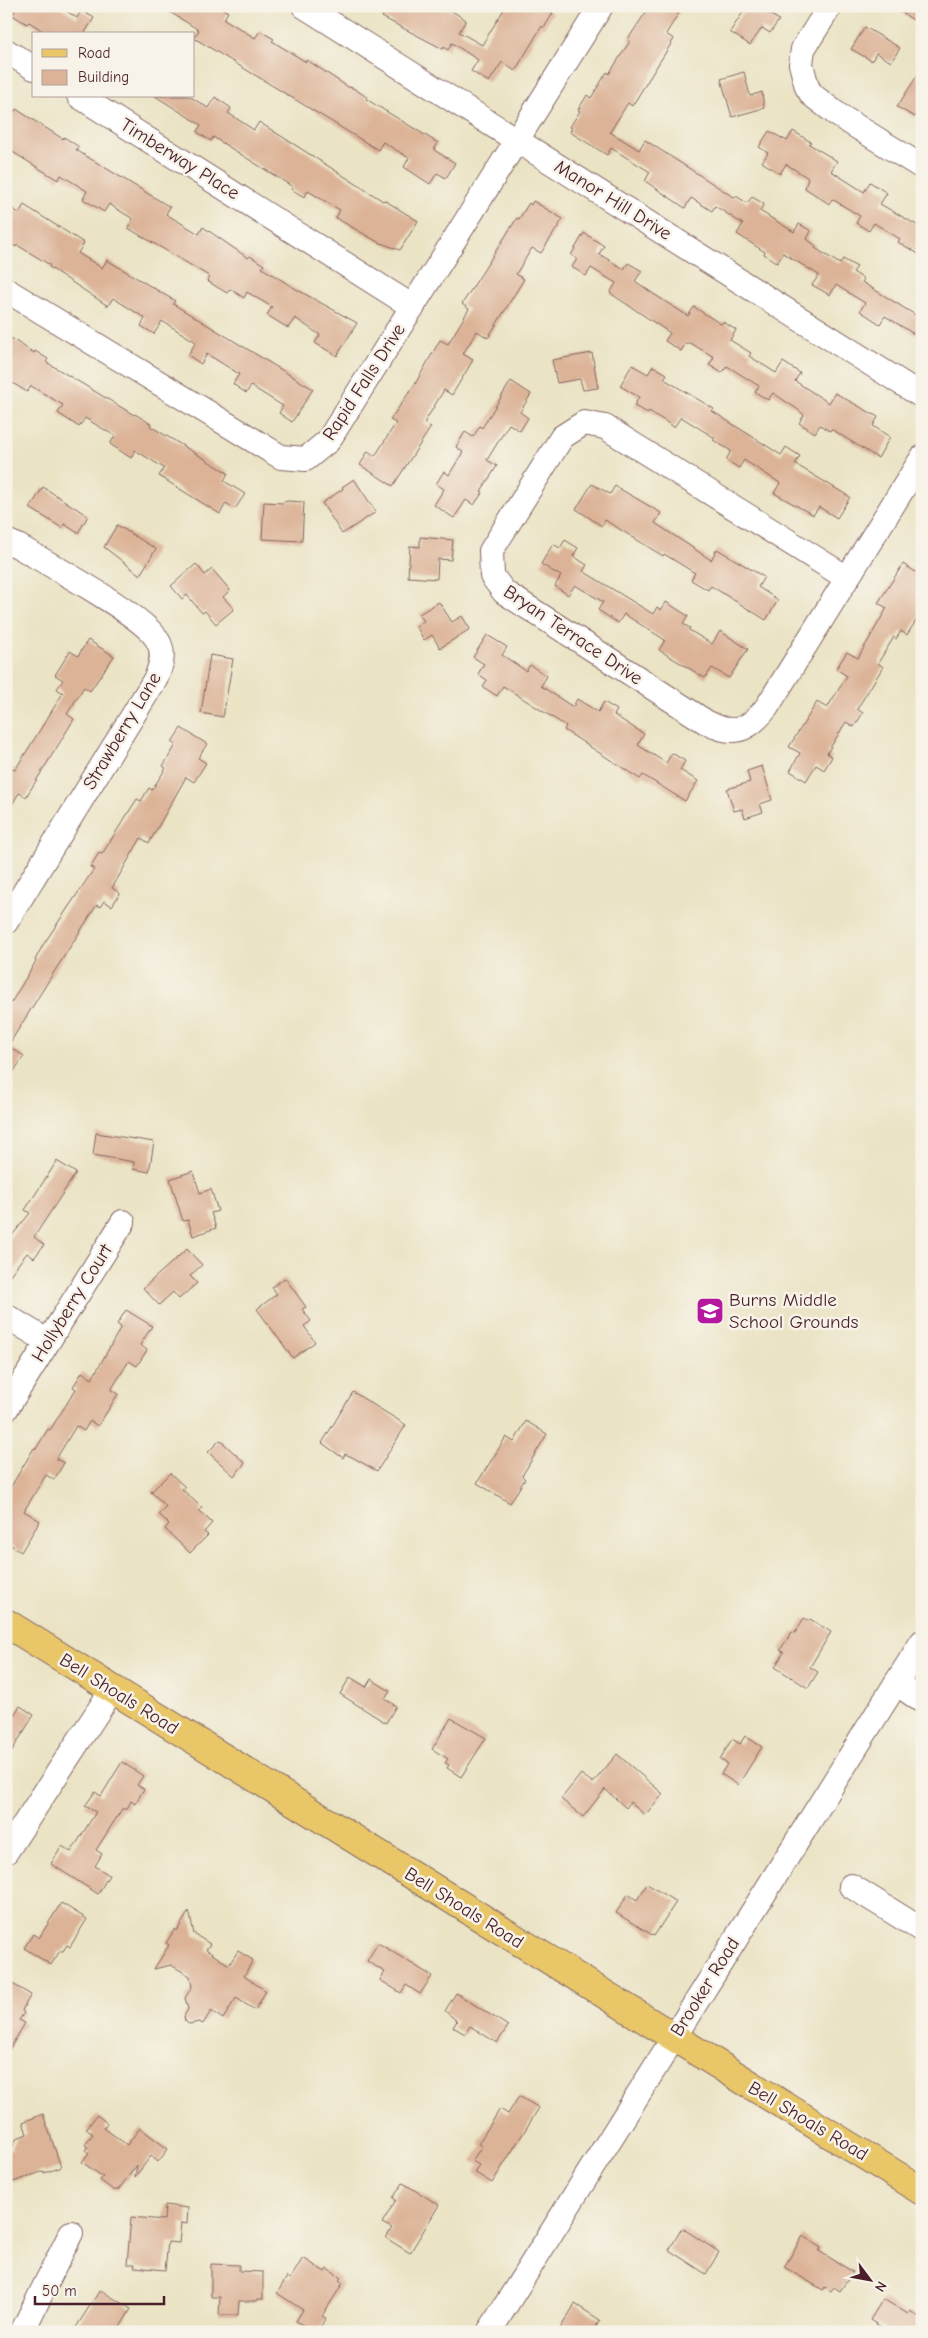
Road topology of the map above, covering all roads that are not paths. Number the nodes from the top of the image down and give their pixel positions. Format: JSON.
{"nodes":[{"id":1,"x":304,"y":6,"type":"edge"},
{"id":2,"x":601,"y":6,"type":"edge"},
{"id":3,"x":830,"y":6,"type":"edge"},
{"id":4,"x":6,"y":51,"type":"edge"},
{"id":5,"x":32,"y":67,"type":"edge"},
{"id":6,"x":82,"y":98,"type":"edge"},
{"id":7,"x":517,"y":139,"type":"junction"},
{"id":8,"x":922,"y":168,"type":"edge"},
{"id":9,"x":6,"y":290,"type":"edge"},
{"id":10,"x":413,"y":307,"type":"junction"},
{"id":11,"x":922,"y":396,"type":"edge"},
{"id":12,"x":922,"y":458,"type":"edge"},
{"id":13,"x":6,"y":541,"type":"edge"},
{"id":14,"x":847,"y":578,"type":"junction"},
{"id":15,"x":6,"y":922,"type":"edge"},
{"id":16,"x":123,"y":1222,"type":"dead end"},
{"id":17,"x":6,"y":1316,"type":"edge"},
{"id":18,"x":47,"y":1341,"type":"junction"},
{"id":19,"x":6,"y":1409,"type":"edge"},
{"id":20,"x":6,"y":1623,"type":"edge"},
{"id":21,"x":922,"y":1642,"type":"edge"},
{"id":22,"x":896,"y":1683,"type":"junction"},
{"id":23,"x":112,"y":1690,"type":"junction"},
{"id":24,"x":922,"y":1701,"type":"edge"},
{"id":25,"x":6,"y":1852,"type":"edge"},
{"id":26,"x":851,"y":1886,"type":"dead end"},
{"id":27,"x":922,"y":1930,"type":"edge"},
{"id":28,"x":673,"y":2038,"type":"junction"},
{"id":29,"x":922,"y":2191,"type":"edge"},
{"id":30,"x":71,"y":2233,"type":"dead end"},
{"id":31,"x":22,"y":2332,"type":"edge"},
{"id":32,"x":489,"y":2332,"type":"edge"}],
"edges":[{"from":1,"to":7,"type":"street","name":"Manor Hill Drive"},
{"from":2,"to":7,"type":"street","name":"Rapid Falls Drive"},
{"from":3,"to":8,"type":"street"},
{"from":4,"to":5,"type":"street"},
{"from":6,"to":10,"type":"street","name":"Timberway Place"},
{"from":7,"to":10,"type":"street","name":"Rapid Falls Drive"},
{"from":7,"to":11,"type":"street","name":"Manor Hill Drive"},
{"from":9,"to":10,"type":"street","name":"Rapid Falls Drive"},
{"from":12,"to":14,"type":"street","name":"Bryan Terrace Drive"},
{"from":13,"to":15,"type":"street","name":"Strawberry Lane"},
{"from":14,"to":14,"type":"street","name":"Bryan Terrace Drive"},
{"from":16,"to":18,"type":"street","name":"Hollyberry Court"},
{"from":17,"to":18,"type":"street"},
{"from":18,"to":19,"type":"street","name":"Hollyberry Court"},
{"from":20,"to":23,"type":"main road","name":"Bell Shoals Road"},
{"from":21,"to":22,"type":"street","name":"Brooker Road"},
{"from":22,"to":24,"type":"street"},
{"from":22,"to":28,"type":"street","name":"Brooker Road"},
{"from":23,"to":25,"type":"street"},
{"from":23,"to":28,"type":"main road","name":"Bell Shoals Road"},
{"from":26,"to":27,"type":"street"},
{"from":28,"to":29,"type":"main road","name":"Bell Shoals Road"},
{"from":28,"to":32,"type":"street","name":"Brooker Road"},
{"from":30,"to":31,"type":"street"}]}
